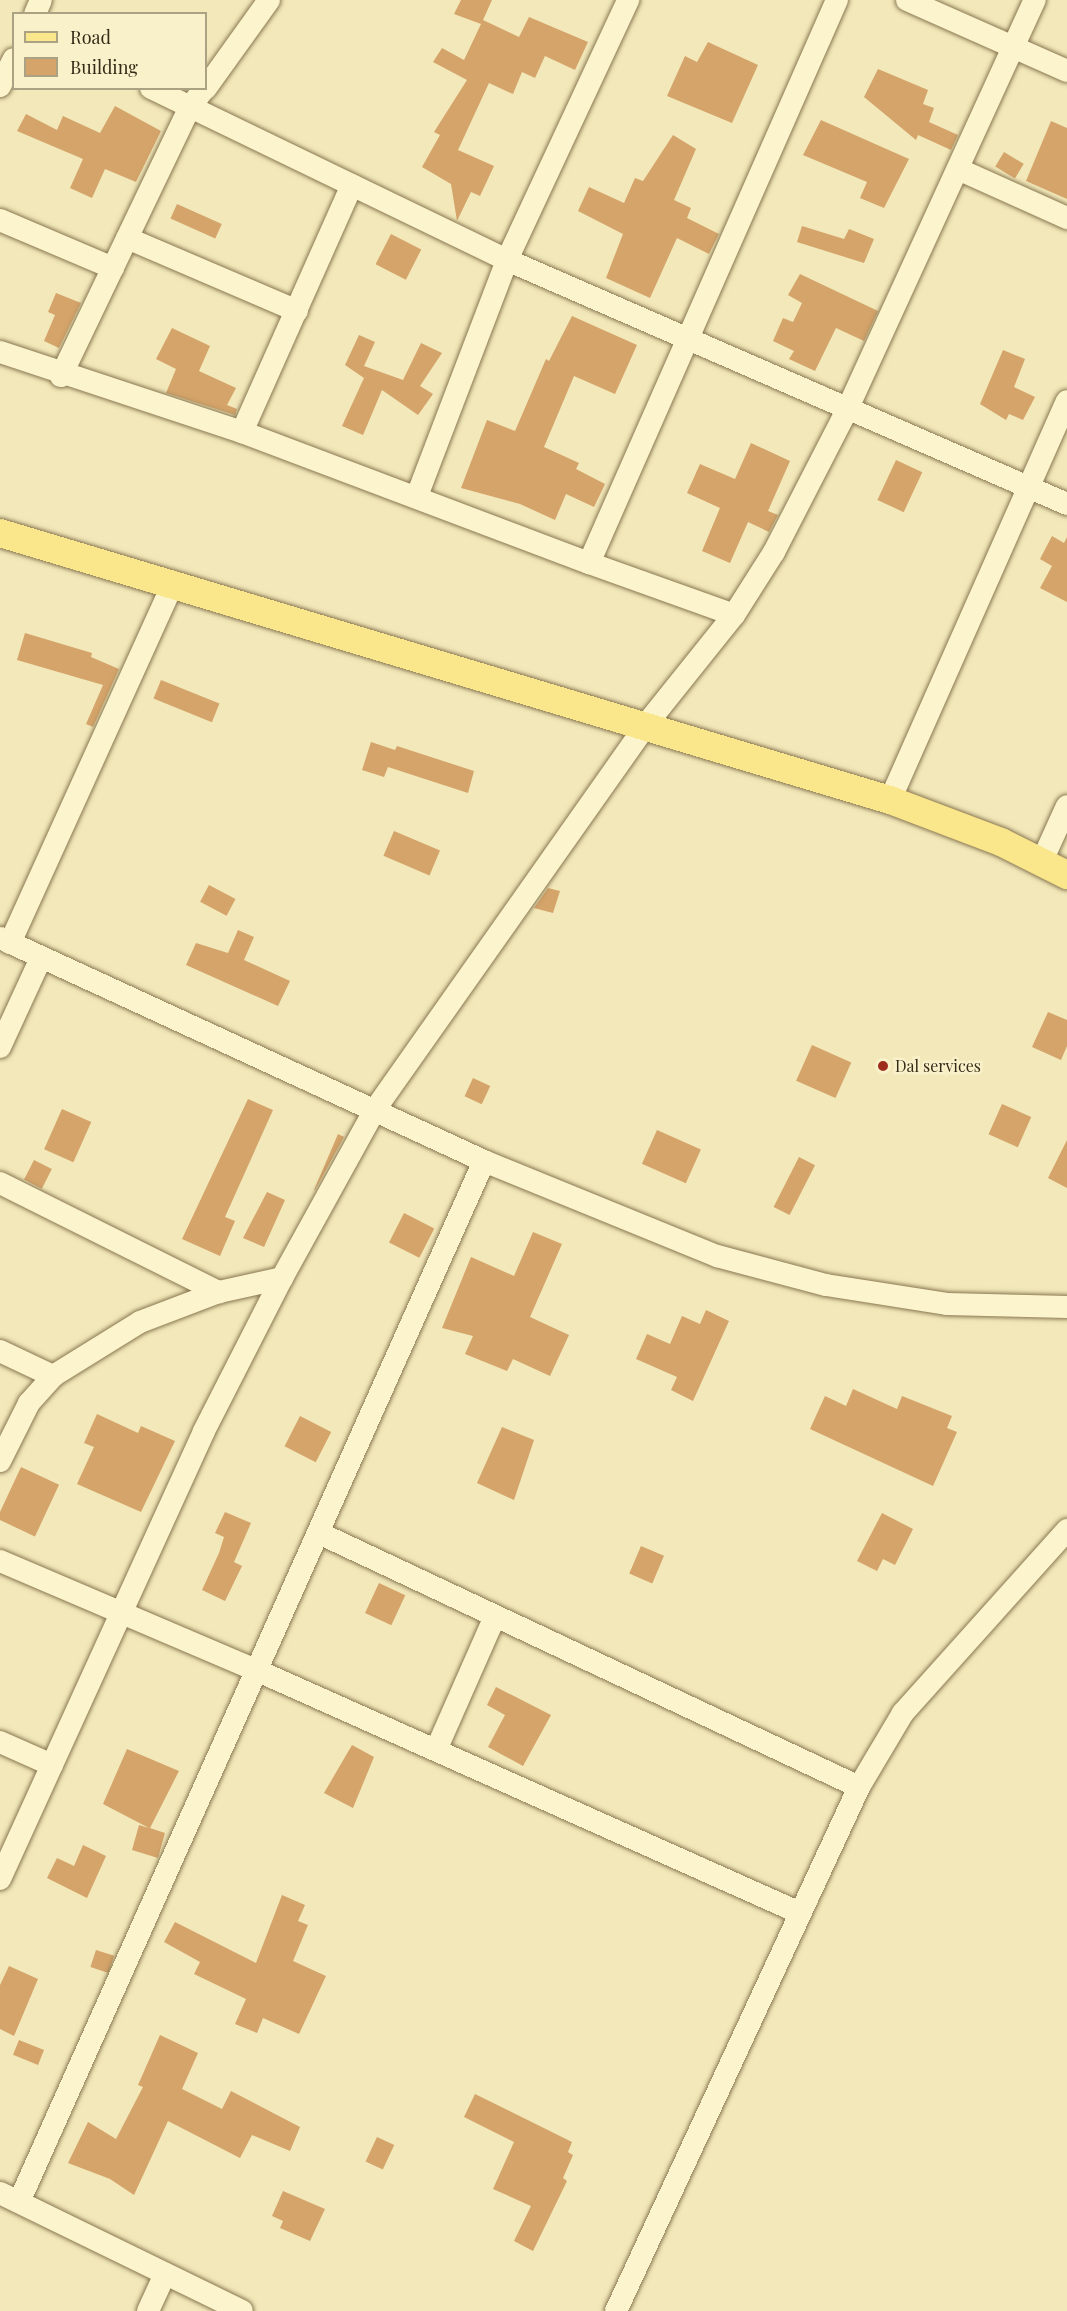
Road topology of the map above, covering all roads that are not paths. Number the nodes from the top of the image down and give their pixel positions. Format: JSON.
{"nodes":[{"id":1,"x":269,"y":0,"type":"edge"},
{"id":2,"x":628,"y":0,"type":"edge"},
{"id":3,"x":837,"y":0,"type":"edge"},
{"id":4,"x":907,"y":0,"type":"edge"},
{"id":5,"x":1035,"y":0,"type":"edge"},
{"id":6,"x":1014,"y":48,"type":"junction"},
{"id":7,"x":12,"y":63,"type":"edge"},
{"id":8,"x":1067,"y":71,"type":"edge"},
{"id":9,"x":207,"y":85,"type":"edge"},
{"id":10,"x":0,"y":86,"type":"edge"},
{"id":11,"x":155,"y":90,"type":"edge"},
{"id":12,"x":203,"y":90,"type":"edge"},
{"id":13,"x":190,"y":107,"type":"junction"},
{"id":14,"x":958,"y":169,"type":"junction"},
{"id":15,"x":352,"y":185,"type":"junction"},
{"id":16,"x":1067,"y":218,"type":"edge"},
{"id":17,"x":0,"y":220,"type":"edge"},
{"id":18,"x":127,"y":238,"type":"junction"},
{"id":19,"x":507,"y":260,"type":"junction"},
{"id":20,"x":113,"y":268,"type":"junction"},
{"id":21,"x":297,"y":311,"type":"junction"},
{"id":22,"x":685,"y":339,"type":"junction"},
{"id":23,"x":0,"y":352,"type":"edge"},
{"id":24,"x":61,"y":376,"type":"junction"},
{"id":25,"x":1067,"y":401,"type":"edge"},
{"id":26,"x":847,"y":410,"type":"junction"},
{"id":27,"x":243,"y":432,"type":"junction"},
{"id":28,"x":1028,"y":487,"type":"junction"},
{"id":29,"x":417,"y":495,"type":"junction"},
{"id":30,"x":1067,"y":504,"type":"edge"},
{"id":31,"x":0,"y":533,"type":"edge"},
{"id":32,"x":588,"y":563,"type":"junction"},
{"id":33,"x":171,"y":588,"type":"junction"},
{"id":34,"x":734,"y":615,"type":"junction"},
{"id":35,"x":645,"y":726,"type":"junction"},
{"id":36,"x":890,"y":800,"type":"junction"},
{"id":37,"x":1067,"y":806,"type":"edge"},
{"id":38,"x":1042,"y":861,"type":"junction"},
{"id":39,"x":1067,"y":875,"type":"edge"},
{"id":40,"x":5,"y":941,"type":"edge"},
{"id":41,"x":41,"y":958,"type":"junction"},
{"id":42,"x":0,"y":1047,"type":"edge"},
{"id":43,"x":376,"y":1108,"type":"junction"},
{"id":44,"x":484,"y":1161,"type":"junction"},
{"id":45,"x":0,"y":1184,"type":"edge"},
{"id":46,"x":282,"y":1278,"type":"junction"},
{"id":47,"x":219,"y":1292,"type":"junction"},
{"id":48,"x":1067,"y":1307,"type":"edge"},
{"id":49,"x":0,"y":1351,"type":"edge"},
{"id":50,"x":53,"y":1376,"type":"junction"},
{"id":51,"x":0,"y":1461,"type":"edge"},
{"id":52,"x":1067,"y":1530,"type":"edge"},
{"id":53,"x":319,"y":1533,"type":"junction"},
{"id":54,"x":0,"y":1561,"type":"edge"},
{"id":55,"x":122,"y":1611,"type":"junction"},
{"id":56,"x":495,"y":1616,"type":"junction"},
{"id":57,"x":256,"y":1670,"type":"junction"},
{"id":58,"x":0,"y":1743,"type":"edge"},
{"id":59,"x":436,"y":1750,"type":"junction"},
{"id":60,"x":52,"y":1765,"type":"junction"},
{"id":61,"x":859,"y":1787,"type":"junction"},
{"id":62,"x":0,"y":1880,"type":"edge"},
{"id":63,"x":800,"y":1913,"type":"junction"},
{"id":64,"x":10,"y":2198,"type":"edge"},
{"id":65,"x":165,"y":2274,"type":"junction"},
{"id":66,"x":148,"y":2311,"type":"edge"},
{"id":67,"x":242,"y":2311,"type":"edge"},
{"id":68,"x":616,"y":2311,"type":"edge"}],
"edges":[{"from":1,"to":9,"type":"street"},
{"from":2,"to":19,"type":"street"},
{"from":3,"to":22,"type":"street"},
{"from":4,"to":6,"type":"street"},
{"from":5,"to":6,"type":"street"},
{"from":6,"to":8,"type":"street"},
{"from":6,"to":14,"type":"street"},
{"from":7,"to":10,"type":"street"},
{"from":11,"to":13,"type":"street"},
{"from":12,"to":13,"type":"street"},
{"from":13,"to":15,"type":"street"},
{"from":13,"to":18,"type":"street"},
{"from":14,"to":16,"type":"street"},
{"from":14,"to":26,"type":"street"},
{"from":15,"to":19,"type":"street"},
{"from":15,"to":21,"type":"street"},
{"from":17,"to":20,"type":"street"},
{"from":18,"to":20,"type":"street"},
{"from":18,"to":21,"type":"street"},
{"from":19,"to":22,"type":"street"},
{"from":19,"to":29,"type":"street"},
{"from":20,"to":24,"type":"street"},
{"from":21,"to":27,"type":"street"},
{"from":22,"to":26,"type":"street"},
{"from":22,"to":32,"type":"street"},
{"from":23,"to":24,"type":"street"},
{"from":24,"to":27,"type":"street"},
{"from":25,"to":28,"type":"street"},
{"from":26,"to":28,"type":"street"},
{"from":26,"to":34,"type":"street"},
{"from":27,"to":29,"type":"street"},
{"from":28,"to":30,"type":"street"},
{"from":28,"to":36,"type":"street"},
{"from":29,"to":32,"type":"street"},
{"from":31,"to":33,"type":"main road"},
{"from":32,"to":34,"type":"street"},
{"from":33,"to":35,"type":"main road"},
{"from":33,"to":40,"type":"street"},
{"from":34,"to":35,"type":"street"},
{"from":35,"to":36,"type":"main road"},
{"from":35,"to":43,"type":"street"},
{"from":36,"to":38,"type":"main road"},
{"from":37,"to":38,"type":"street"},
{"from":38,"to":39,"type":"main road"},
{"from":40,"to":41,"type":"street"},
{"from":41,"to":42,"type":"street"},
{"from":41,"to":43,"type":"street"},
{"from":43,"to":44,"type":"street"},
{"from":43,"to":46,"type":"street"},
{"from":44,"to":48,"type":"street"},
{"from":44,"to":53,"type":"street"},
{"from":45,"to":47,"type":"street"},
{"from":46,"to":47,"type":"street"},
{"from":46,"to":55,"type":"street"},
{"from":47,"to":50,"type":"street"},
{"from":49,"to":50,"type":"street"},
{"from":50,"to":51,"type":"street"},
{"from":52,"to":61,"type":"street"},
{"from":53,"to":56,"type":"street"},
{"from":53,"to":57,"type":"street"},
{"from":54,"to":55,"type":"street"},
{"from":55,"to":57,"type":"street"},
{"from":55,"to":60,"type":"street"},
{"from":56,"to":59,"type":"street"},
{"from":56,"to":61,"type":"street"},
{"from":57,"to":59,"type":"street"},
{"from":57,"to":64,"type":"street"},
{"from":58,"to":60,"type":"street"},
{"from":59,"to":63,"type":"street"},
{"from":60,"to":62,"type":"street"},
{"from":61,"to":63,"type":"street"},
{"from":63,"to":68,"type":"street"},
{"from":64,"to":65,"type":"street"},
{"from":65,"to":66,"type":"street"},
{"from":65,"to":67,"type":"street"}]}
